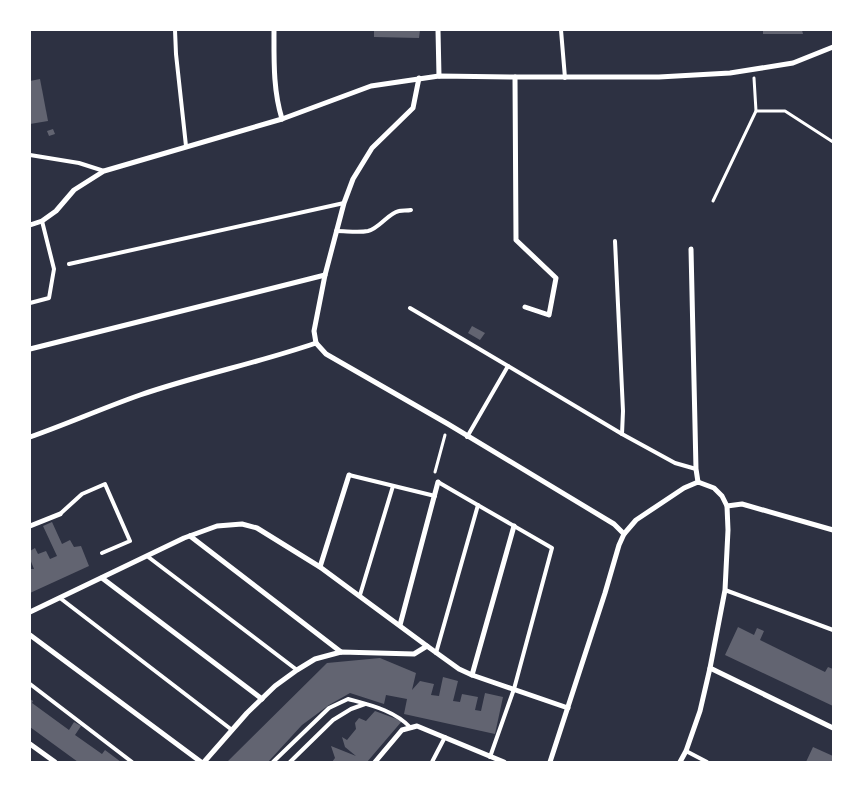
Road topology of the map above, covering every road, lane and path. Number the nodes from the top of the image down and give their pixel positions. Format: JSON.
{"nodes":[{"id":1,"x":176,"y":30,"type":"edge"},
{"id":2,"x":274,"y":30,"type":"edge"},
{"id":3,"x":438,"y":30,"type":"edge"},
{"id":4,"x":561,"y":30,"type":"edge"},
{"id":5,"x":833,"y":47,"type":"edge"},
{"id":6,"x":753,"y":70,"type":"junction"},
{"id":7,"x":439,"y":76,"type":"junction"},
{"id":8,"x":515,"y":77,"type":"junction"},
{"id":9,"x":419,"y":78,"type":"junction"},
{"id":10,"x":565,"y":78,"type":"junction"},
{"id":11,"x":756,"y":111,"type":"junction"},
{"id":12,"x":282,"y":119,"type":"junction"},
{"id":13,"x":833,"y":142,"type":"edge"},
{"id":14,"x":186,"y":146,"type":"junction"},
{"id":15,"x":30,"y":156,"type":"edge"},
{"id":16,"x":104,"y":171,"type":"junction"},
{"id":17,"x":713,"y":200,"type":"dead end"},
{"id":18,"x":344,"y":202,"type":"junction"},
{"id":19,"x":411,"y":210,"type":"dead end"},
{"id":20,"x":42,"y":221,"type":"junction"},
{"id":21,"x":30,"y":226,"type":"edge"},
{"id":22,"x":336,"y":230,"type":"junction"},
{"id":23,"x":615,"y":241,"type":"dead end"},
{"id":24,"x":690,"y":249,"type":"dead end"},
{"id":25,"x":69,"y":264,"type":"dead end"},
{"id":26,"x":325,"y":274,"type":"junction"},
{"id":27,"x":30,"y":303,"type":"edge"},
{"id":28,"x":525,"y":307,"type":"dead end"},
{"id":29,"x":410,"y":308,"type":"dead end"},
{"id":30,"x":316,"y":343,"type":"junction"},
{"id":31,"x":30,"y":349,"type":"edge"},
{"id":32,"x":508,"y":366,"type":"junction"},
{"id":33,"x":448,"y":424,"type":"junction"},
{"id":34,"x":622,"y":434,"type":"junction"},
{"id":35,"x":30,"y":437,"type":"edge"},
{"id":36,"x":467,"y":437,"type":"junction"},
{"id":37,"x":696,"y":469,"type":"junction"},
{"id":38,"x":349,"y":475,"type":"joint"},
{"id":39,"x":438,"y":482,"type":"junction"},
{"id":40,"x":698,"y":482,"type":"junction"},
{"id":41,"x":393,"y":486,"type":"junction"},
{"id":42,"x":435,"y":496,"type":"junction"},
{"id":43,"x":478,"y":505,"type":"junction"},
{"id":44,"x":726,"y":506,"type":"junction"},
{"id":45,"x":60,"y":514,"type":"joint"},
{"id":46,"x":30,"y":526,"type":"edge"},
{"id":47,"x":514,"y":526,"type":"junction"},
{"id":48,"x":833,"y":530,"type":"edge"},
{"id":49,"x":624,"y":534,"type":"junction"},
{"id":50,"x":190,"y":536,"type":"junction"},
{"id":51,"x":102,"y":553,"type":"dead end"},
{"id":52,"x":147,"y":556,"type":"junction"},
{"id":53,"x":320,"y":567,"type":"junction"},
{"id":54,"x":102,"y":578,"type":"junction"},
{"id":55,"x":726,"y":590,"type":"junction"},
{"id":56,"x":360,"y":595,"type":"junction"},
{"id":57,"x":60,"y":598,"type":"junction"},
{"id":58,"x":30,"y":612,"type":"edge"},
{"id":59,"x":400,"y":625,"type":"junction"},
{"id":60,"x":833,"y":630,"type":"edge"},
{"id":61,"x":30,"y":635,"type":"edge"},
{"id":62,"x":427,"y":646,"type":"junction"},
{"id":63,"x":341,"y":652,"type":"junction"},
{"id":64,"x":436,"y":653,"type":"junction"},
{"id":65,"x":710,"y":668,"type":"junction"},
{"id":66,"x":297,"y":670,"type":"junction"},
{"id":67,"x":472,"y":675,"type":"junction"},
{"id":68,"x":30,"y":684,"type":"edge"},
{"id":69,"x":514,"y":689,"type":"junction"},
{"id":70,"x":262,"y":699,"type":"junction"},
{"id":71,"x":366,"y":704,"type":"junction"},
{"id":72,"x":568,"y":708,"type":"junction"},
{"id":73,"x":411,"y":728,"type":"junction"},
{"id":74,"x":833,"y":728,"type":"edge"},
{"id":75,"x":232,"y":730,"type":"junction"},
{"id":76,"x":445,"y":737,"type":"junction"},
{"id":77,"x":30,"y":744,"type":"edge"},
{"id":78,"x":686,"y":750,"type":"junction"},
{"id":79,"x":490,"y":757,"type":"junction"},
{"id":80,"x":55,"y":762,"type":"edge"},
{"id":81,"x":132,"y":762,"type":"edge"},
{"id":82,"x":203,"y":762,"type":"edge"},
{"id":83,"x":273,"y":762,"type":"edge"},
{"id":84,"x":290,"y":762,"type":"edge"},
{"id":85,"x":375,"y":762,"type":"edge"},
{"id":86,"x":432,"y":762,"type":"edge"},
{"id":87,"x":504,"y":762,"type":"edge"},
{"id":88,"x":550,"y":762,"type":"edge"},
{"id":89,"x":680,"y":762,"type":"edge"},
{"id":90,"x":707,"y":762,"type":"edge"}],
"edges":[{"from":1,"to":14,"type":"lane"},
{"from":2,"to":12,"type":"street"},
{"from":3,"to":7,"type":"street"},
{"from":4,"to":10,"type":"lane"},
{"from":5,"to":6,"type":"street"},
{"from":6,"to":10,"type":"street"},
{"from":6,"to":11,"type":"path"},
{"from":7,"to":8,"type":"street"},
{"from":7,"to":9,"type":"street"},
{"from":8,"to":10,"type":"street"},
{"from":8,"to":28,"type":"street"},
{"from":9,"to":12,"type":"street"},
{"from":9,"to":18,"type":"street"},
{"from":11,"to":13,"type":"path"},
{"from":11,"to":17,"type":"path"},
{"from":12,"to":14,"type":"street"},
{"from":14,"to":16,"type":"street"},
{"from":15,"to":16,"type":"lane"},
{"from":16,"to":20,"type":"street"},
{"from":18,"to":22,"type":"street"},
{"from":18,"to":25,"type":"lane"},
{"from":19,"to":22,"type":"lane"},
{"from":20,"to":21,"type":"street"},
{"from":20,"to":27,"type":"lane"},
{"from":22,"to":26,"type":"street"},
{"from":23,"to":34,"type":"lane"},
{"from":24,"to":37,"type":"street"},
{"from":26,"to":30,"type":"street"},
{"from":26,"to":31,"type":"street"},
{"from":29,"to":32,"type":"lane"},
{"from":30,"to":33,"type":"street"},
{"from":30,"to":35,"type":"street"},
{"from":32,"to":34,"type":"lane"},
{"from":32,"to":36,"type":"lane"},
{"from":33,"to":36,"type":"street"},
{"from":33,"to":39,"type":"path"},
{"from":34,"to":37,"type":"lane"},
{"from":36,"to":49,"type":"street"},
{"from":37,"to":40,"type":"street"},
{"from":38,"to":41,"type":"lane"},
{"from":38,"to":53,"type":"street"},
{"from":39,"to":42,"type":"street"},
{"from":39,"to":43,"type":"lane"},
{"from":40,"to":44,"type":"street"},
{"from":40,"to":49,"type":"street"},
{"from":41,"to":42,"type":"lane"},
{"from":41,"to":56,"type":"lane"},
{"from":42,"to":59,"type":"street"},
{"from":43,"to":47,"type":"lane"},
{"from":43,"to":64,"type":"lane"},
{"from":44,"to":48,"type":"street"},
{"from":44,"to":55,"type":"street"},
{"from":45,"to":46,"type":"street"},
{"from":45,"to":51,"type":"lane"},
{"from":47,"to":67,"type":"street"},
{"from":47,"to":69,"type":"lane"},
{"from":49,"to":72,"type":"street"},
{"from":50,"to":52,"type":"street"},
{"from":50,"to":53,"type":"street"},
{"from":50,"to":63,"type":"street"},
{"from":52,"to":54,"type":"street"},
{"from":52,"to":66,"type":"lane"},
{"from":53,"to":56,"type":"street"},
{"from":54,"to":57,"type":"street"},
{"from":54,"to":70,"type":"street"},
{"from":55,"to":60,"type":"lane"},
{"from":55,"to":65,"type":"street"},
{"from":56,"to":59,"type":"street"},
{"from":57,"to":58,"type":"street"},
{"from":57,"to":75,"type":"lane"},
{"from":59,"to":62,"type":"street"},
{"from":61,"to":82,"type":"street"},
{"from":62,"to":63,"type":"street"},
{"from":62,"to":64,"type":"street"},
{"from":63,"to":66,"type":"street"},
{"from":64,"to":67,"type":"street"},
{"from":65,"to":74,"type":"street"},
{"from":65,"to":78,"type":"street"},
{"from":66,"to":70,"type":"street"},
{"from":67,"to":69,"type":"street"},
{"from":68,"to":81,"type":"lane"},
{"from":69,"to":72,"type":"street"},
{"from":69,"to":79,"type":"lane"},
{"from":70,"to":75,"type":"street"},
{"from":71,"to":73,"type":"lane"},
{"from":71,"to":83,"type":"lane"},
{"from":71,"to":84,"type":"lane"},
{"from":72,"to":88,"type":"street"},
{"from":73,"to":76,"type":"street"},
{"from":73,"to":85,"type":"street"},
{"from":75,"to":82,"type":"street"},
{"from":76,"to":79,"type":"street"},
{"from":76,"to":86,"type":"lane"},
{"from":77,"to":80,"type":"street"},
{"from":78,"to":89,"type":"street"},
{"from":78,"to":90,"type":"lane"},
{"from":79,"to":87,"type":"street"}]}
